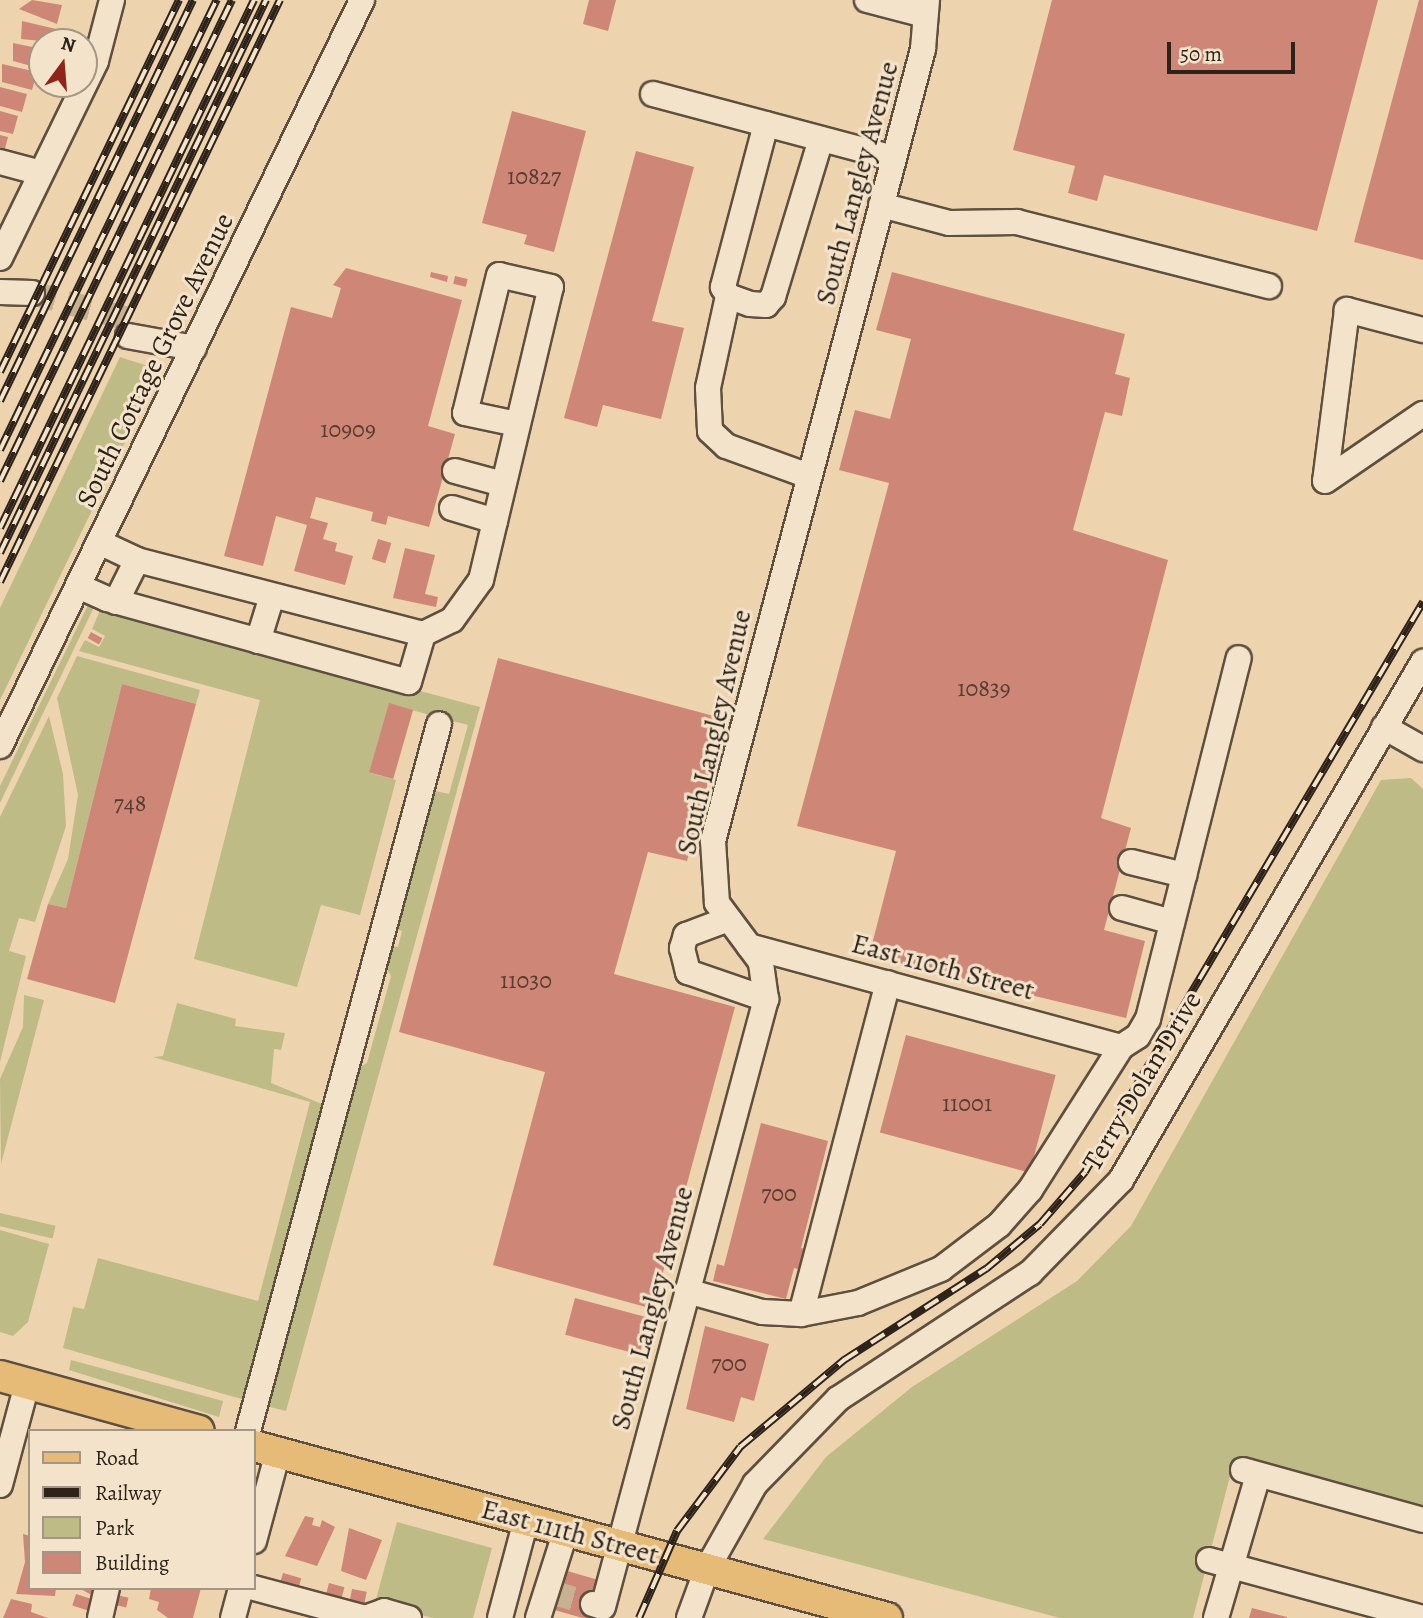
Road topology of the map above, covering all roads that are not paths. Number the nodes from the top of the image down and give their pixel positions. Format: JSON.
{"nodes":[{"id":1,"x":112,"y":0,"type":"edge"},
{"id":2,"x":362,"y":0,"type":"edge"},
{"id":3,"x":867,"y":0,"type":"edge"},
{"id":4,"x":926,"y":7,"type":"edge"},
{"id":5,"x":653,"y":94,"type":"dead end"},
{"id":6,"x":766,"y":124,"type":"junction"},
{"id":7,"x":821,"y":139,"type":"junction"},
{"id":8,"x":894,"y":158,"type":"junction"},
{"id":9,"x":0,"y":162,"type":"edge"},
{"id":10,"x":41,"y":173,"type":"junction"},
{"id":11,"x":881,"y":205,"type":"junction"},
{"id":12,"x":0,"y":258,"type":"edge"},
{"id":13,"x":1269,"y":286,"type":"dead end"},
{"id":14,"x":0,"y":292,"type":"edge"},
{"id":15,"x":728,"y":296,"type":"junction"},
{"id":16,"x":0,"y":298,"type":"edge"},
{"id":17,"x":132,"y":328,"type":"tunnel mouth"},
{"id":18,"x":1423,"y":330,"type":"edge"},
{"id":19,"x":194,"y":348,"type":"junction"},
{"id":20,"x":1423,"y":414,"type":"edge"},
{"id":21,"x":517,"y":424,"type":"junction"},
{"id":22,"x":455,"y":471,"type":"dead end"},
{"id":23,"x":809,"y":476,"type":"junction"},
{"id":24,"x":503,"y":484,"type":"junction"},
{"id":25,"x":452,"y":509,"type":"dead end"},
{"id":26,"x":495,"y":521,"type":"junction"},
{"id":27,"x":99,"y":542,"type":"junction"},
{"id":28,"x":137,"y":560,"type":"junction"},
{"id":29,"x":78,"y":586,"type":"junction"},
{"id":30,"x":271,"y":596,"type":"junction"},
{"id":31,"x":116,"y":602,"type":"junction"},
{"id":32,"x":423,"y":634,"type":"junction"},
{"id":33,"x":258,"y":641,"type":"junction"},
{"id":34,"x":1239,"y":658,"type":"dead end"},
{"id":35,"x":1423,"y":662,"type":"edge"},
{"id":36,"x":439,"y":724,"type":"dead end"},
{"id":37,"x":1403,"y":738,"type":"edge"},
{"id":38,"x":0,"y":746,"type":"edge"},
{"id":39,"x":1423,"y":758,"type":"edge"},
{"id":40,"x":1132,"y":862,"type":"dead end"},
{"id":41,"x":1184,"y":875,"type":"junction"},
{"id":42,"x":1122,"y":908,"type":"dead end"},
{"id":43,"x":726,"y":920,"type":"junction"},
{"id":44,"x":1172,"y":922,"type":"junction"},
{"id":45,"x":749,"y":946,"type":"junction"},
{"id":46,"x":888,"y":983,"type":"junction"},
{"id":47,"x":766,"y":999,"type":"junction"},
{"id":48,"x":1121,"y":1047,"type":"junction"},
{"id":49,"x":687,"y":1291,"type":"junction"},
{"id":50,"x":801,"y":1314,"type":"junction"},
{"id":51,"x":14,"y":1380,"type":"edge"},
{"id":52,"x":192,"y":1429,"type":"edge"},
{"id":53,"x":249,"y":1429,"type":"edge"},
{"id":54,"x":266,"y":1449,"type":"edge"},
{"id":55,"x":0,"y":1485,"type":"edge"},
{"id":56,"x":527,"y":1520,"type":"junction"},
{"id":57,"x":1423,"y":1520,"type":"edge"},
{"id":58,"x":256,"y":1526,"type":"edge"},
{"id":59,"x":565,"y":1531,"type":"junction"},
{"id":60,"x":618,"y":1545,"type":"junction"},
{"id":61,"x":1209,"y":1560,"type":"dead end"},
{"id":62,"x":1233,"y":1568,"type":"junction"},
{"id":63,"x":707,"y":1569,"type":"junction"},
{"id":64,"x":510,"y":1581,"type":"junction"},
{"id":65,"x":256,"y":1589,"type":"edge"},
{"id":66,"x":107,"y":1590,"type":"edge"},
{"id":67,"x":240,"y":1590,"type":"edge"},
{"id":68,"x":548,"y":1592,"type":"junction"},
{"id":69,"x":593,"y":1604,"type":"dead end"},
{"id":70,"x":1407,"y":1616,"type":"edge"},
{"id":71,"x":100,"y":1618,"type":"edge"},
{"id":72,"x":233,"y":1618,"type":"edge"},
{"id":73,"x":365,"y":1618,"type":"edge"},
{"id":74,"x":409,"y":1618,"type":"edge"},
{"id":75,"x":500,"y":1618,"type":"edge"},
{"id":76,"x":538,"y":1618,"type":"edge"},
{"id":77,"x":689,"y":1618,"type":"edge"},
{"id":78,"x":887,"y":1618,"type":"edge"},
{"id":79,"x":1216,"y":1618,"type":"edge"}],
"edges":[{"from":1,"to":10,"type":"street"},
{"from":2,"to":19,"type":"street","name":"South Cottage Grove Avenue"},
{"from":3,"to":4,"type":"street"},
{"from":4,"to":8,"type":"street","name":"South Langley Avenue"},
{"from":5,"to":6,"type":"street"},
{"from":6,"to":7,"type":"street"},
{"from":6,"to":15,"type":"street"},
{"from":7,"to":8,"type":"street"},
{"from":7,"to":15,"type":"street"},
{"from":8,"to":11,"type":"street","name":"South Langley Avenue"},
{"from":9,"to":10,"type":"street"},
{"from":10,"to":12,"type":"street"},
{"from":11,"to":13,"type":"street"},
{"from":11,"to":23,"type":"street","name":"South Langley Avenue"},
{"from":14,"to":16,"type":"street"},
{"from":15,"to":23,"type":"street"},
{"from":17,"to":19,"type":"street"},
{"from":18,"to":20,"type":"street"},
{"from":19,"to":27,"type":"street","name":"South Cottage Grove Avenue"},
{"from":21,"to":21,"type":"street"},
{"from":21,"to":24,"type":"street"},
{"from":22,"to":24,"type":"street"},
{"from":23,"to":43,"type":"street","name":"South Langley Avenue"},
{"from":24,"to":26,"type":"street"},
{"from":25,"to":26,"type":"street"},
{"from":26,"to":32,"type":"street"},
{"from":27,"to":28,"type":"street"},
{"from":27,"to":29,"type":"street","name":"South Cottage Grove Avenue"},
{"from":28,"to":30,"type":"street"},
{"from":28,"to":31,"type":"street"},
{"from":29,"to":31,"type":"street"},
{"from":29,"to":38,"type":"street","name":"South Cottage Grove Avenue"},
{"from":30,"to":32,"type":"street"},
{"from":30,"to":33,"type":"street"},
{"from":31,"to":33,"type":"street"},
{"from":32,"to":33,"type":"street"},
{"from":34,"to":41,"type":"street"},
{"from":35,"to":37,"type":"street","name":"Terry Dolan Drive"},
{"from":36,"to":53,"type":"street"},
{"from":37,"to":39,"type":"street"},
{"from":37,"to":63,"type":"street","name":"Terry Dolan Drive"},
{"from":40,"to":41,"type":"street"},
{"from":41,"to":44,"type":"street"},
{"from":42,"to":44,"type":"street"},
{"from":43,"to":45,"type":"street","name":"South Langley Avenue"},
{"from":43,"to":47,"type":"street"},
{"from":44,"to":48,"type":"street"},
{"from":45,"to":46,"type":"street","name":"East 110th Street"},
{"from":45,"to":47,"type":"street","name":"South Langley Avenue"},
{"from":46,"to":48,"type":"street","name":"East 110th Street"},
{"from":46,"to":50,"type":"street"},
{"from":47,"to":49,"type":"street","name":"South Langley Avenue"},
{"from":48,"to":50,"type":"street"},
{"from":49,"to":50,"type":"street"},
{"from":49,"to":60,"type":"street","name":"South Langley Avenue"},
{"from":51,"to":52,"type":"main road"},
{"from":51,"to":55,"type":"street"},
{"from":54,"to":56,"type":"main road","name":"East 111th Street"},
{"from":54,"to":58,"type":"street"},
{"from":56,"to":59,"type":"main road","name":"East 111th Street"},
{"from":56,"to":64,"type":"street"},
{"from":57,"to":62,"type":"street"},
{"from":59,"to":60,"type":"main road","name":"East 111th Street"},
{"from":59,"to":68,"type":"street"},
{"from":60,"to":63,"type":"main road","name":"East 111th Street"},
{"from":60,"to":69,"type":"street","name":"South Langley Avenue"},
{"from":61,"to":62,"type":"street"},
{"from":62,"to":70,"type":"street"},
{"from":62,"to":79,"type":"street"},
{"from":63,"to":77,"type":"street","name":"Terry Dolan Drive"},
{"from":63,"to":78,"type":"main road","name":"East 111th Street"},
{"from":64,"to":68,"type":"street"},
{"from":64,"to":75,"type":"street"},
{"from":65,"to":73,"type":"street"},
{"from":66,"to":71,"type":"street"},
{"from":67,"to":72,"type":"street"},
{"from":68,"to":76,"type":"street"},
{"from":73,"to":74,"type":"street"}]}
